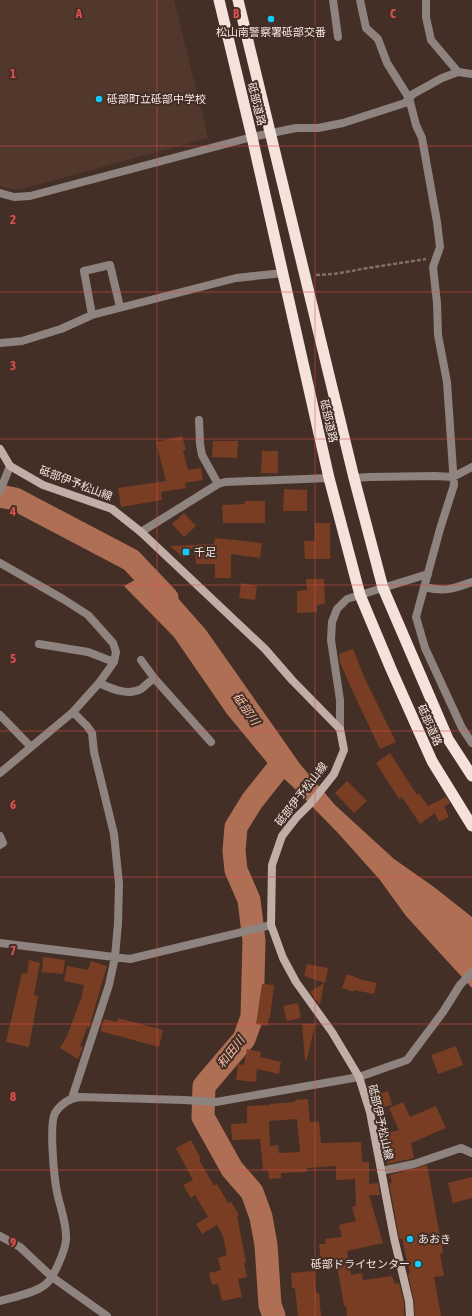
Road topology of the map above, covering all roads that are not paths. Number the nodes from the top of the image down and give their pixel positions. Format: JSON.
{"nodes":[{"id":1,"x":219,"y":0,"type":"edge"},
{"id":2,"x":238,"y":0,"type":"edge"},
{"id":3,"x":333,"y":0,"type":"edge"},
{"id":4,"x":360,"y":0,"type":"edge"},
{"id":5,"x":426,"y":0,"type":"edge"},
{"id":6,"x":338,"y":37,"type":"dead end"},
{"id":7,"x":458,"y":72,"type":"junction"},
{"id":8,"x":472,"y":74,"type":"edge"},
{"id":9,"x":409,"y":98,"type":"junction"},
{"id":10,"x":269,"y":133,"type":"junction"},
{"id":11,"x":252,"y":137,"type":"junction"},
{"id":12,"x":0,"y":193,"type":"edge"},
{"id":13,"x":283,"y":273,"type":"junction"},
{"id":14,"x":120,"y":308,"type":"junction"},
{"id":15,"x":92,"y":315,"type":"junction"},
{"id":16,"x":0,"y":343,"type":"edge"},
{"id":17,"x":199,"y":420,"type":"dead end"},
{"id":18,"x":0,"y":449,"type":"edge"},
{"id":19,"x":10,"y":466,"type":"junction"},
{"id":20,"x":472,"y":467,"type":"edge"},
{"id":21,"x":329,"y":478,"type":"junction"},
{"id":22,"x":354,"y":478,"type":"junction"},
{"id":23,"x":453,"y":478,"type":"junction"},
{"id":24,"x":218,"y":484,"type":"junction"},
{"id":25,"x":2,"y":487,"type":"edge"},
{"id":26,"x":141,"y":532,"type":"junction"},
{"id":27,"x":0,"y":563,"type":"edge"},
{"id":28,"x":428,"y":574,"type":"junction"},
{"id":29,"x":472,"y":582,"type":"edge"},
{"id":30,"x":424,"y":587,"type":"junction"},
{"id":31,"x":382,"y":588,"type":"junction"},
{"id":32,"x":360,"y":594,"type":"junction"},
{"id":33,"x":39,"y":644,"type":"dead end"},
{"id":34,"x":141,"y":660,"type":"dead end"},
{"id":35,"x":114,"y":662,"type":"junction"},
{"id":36,"x":154,"y":678,"type":"junction"},
{"id":37,"x":99,"y":684,"type":"junction"},
{"id":38,"x":74,"y":712,"type":"junction"},
{"id":39,"x":0,"y":714,"type":"edge"},
{"id":40,"x":340,"y":730,"type":"junction"},
{"id":41,"x":211,"y":742,"type":"dead end"},
{"id":42,"x":472,"y":743,"type":"edge"},
{"id":43,"x":31,"y":747,"type":"junction"},
{"id":44,"x":0,"y":773,"type":"edge"},
{"id":45,"x":472,"y":776,"type":"edge"},
{"id":46,"x":472,"y":826,"type":"edge"},
{"id":47,"x":0,"y":836,"type":"edge"},
{"id":48,"x":0,"y":845,"type":"edge"},
{"id":49,"x":268,"y":926,"type":"junction"},
{"id":50,"x":0,"y":943,"type":"edge"},
{"id":51,"x":115,"y":957,"type":"junction"},
{"id":52,"x":472,"y":972,"type":"edge"},
{"id":53,"x":358,"y":1077,"type":"junction"},
{"id":54,"x":72,"y":1098,"type":"junction"},
{"id":55,"x":472,"y":1153,"type":"edge"},
{"id":56,"x":381,"y":1170,"type":"junction"},
{"id":57,"x":0,"y":1236,"type":"edge"},
{"id":58,"x":52,"y":1277,"type":"junction"},
{"id":59,"x":0,"y":1301,"type":"edge"},
{"id":60,"x":107,"y":1316,"type":"edge"},
{"id":61,"x":410,"y":1316,"type":"edge"}],
"edges":[{"from":1,"to":11,"type":"highway","name":"砥部道路"},
{"from":2,"to":10,"type":"highway","name":"砥部道路"},
{"from":3,"to":6,"type":"street"},
{"from":4,"to":9,"type":"street"},
{"from":5,"to":7,"type":"street"},
{"from":7,"to":8,"type":"street"},
{"from":7,"to":9,"type":"street"},
{"from":9,"to":10,"type":"street"},
{"from":9,"to":23,"type":"street"},
{"from":10,"to":11,"type":"street"},
{"from":10,"to":22,"type":"highway","name":"砥部道路"},
{"from":11,"to":12,"type":"street"},
{"from":11,"to":13,"type":"highway","name":"砥部道路"},
{"from":13,"to":14,"type":"street"},
{"from":13,"to":21,"type":"highway","name":"砥部道路"},
{"from":14,"to":15,"type":"street"},
{"from":14,"to":15,"type":"street"},
{"from":15,"to":16,"type":"street"},
{"from":17,"to":24,"type":"street"},
{"from":18,"to":19,"type":"main road","name":"砥部伊予松山線"},
{"from":19,"to":25,"type":"street"},
{"from":19,"to":26,"type":"main road","name":"砥部伊予松山線"},
{"from":20,"to":23,"type":"street"},
{"from":21,"to":24,"type":"street"},
{"from":21,"to":32,"type":"highway","name":"砥部道路"},
{"from":22,"to":23,"type":"street"},
{"from":22,"to":31,"type":"highway","name":"砥部道路"},
{"from":23,"to":28,"type":"street"},
{"from":24,"to":26,"type":"street"},
{"from":26,"to":40,"type":"main road","name":"砥部伊予松山線"},
{"from":27,"to":35,"type":"street"},
{"from":28,"to":30,"type":"street"},
{"from":28,"to":31,"type":"street"},
{"from":29,"to":30,"type":"street"},
{"from":30,"to":42,"type":"street"},
{"from":31,"to":32,"type":"street"},
{"from":31,"to":45,"type":"highway","name":"砥部道路"},
{"from":32,"to":40,"type":"street"},
{"from":32,"to":46,"type":"highway","name":"砥部道路"},
{"from":33,"to":35,"type":"street"},
{"from":34,"to":36,"type":"street"},
{"from":35,"to":37,"type":"street"},
{"from":36,"to":37,"type":"street"},
{"from":36,"to":41,"type":"street"},
{"from":37,"to":38,"type":"street"},
{"from":38,"to":43,"type":"street"},
{"from":38,"to":51,"type":"street"},
{"from":39,"to":43,"type":"street"},
{"from":40,"to":49,"type":"main road","name":"砥部伊予松山線"},
{"from":43,"to":44,"type":"street"},
{"from":47,"to":48,"type":"street"},
{"from":49,"to":51,"type":"street"},
{"from":49,"to":53,"type":"main road","name":"砥部伊予松山線"},
{"from":50,"to":51,"type":"street"},
{"from":51,"to":54,"type":"street"},
{"from":52,"to":53,"type":"street"},
{"from":53,"to":54,"type":"street"},
{"from":53,"to":56,"type":"main road","name":"砥部伊予松山線"},
{"from":54,"to":58,"type":"street"},
{"from":55,"to":56,"type":"street"},
{"from":56,"to":61,"type":"main road","name":"砥部伊予松山線"},
{"from":57,"to":58,"type":"street"},
{"from":58,"to":59,"type":"street"},
{"from":58,"to":60,"type":"street"}]}
